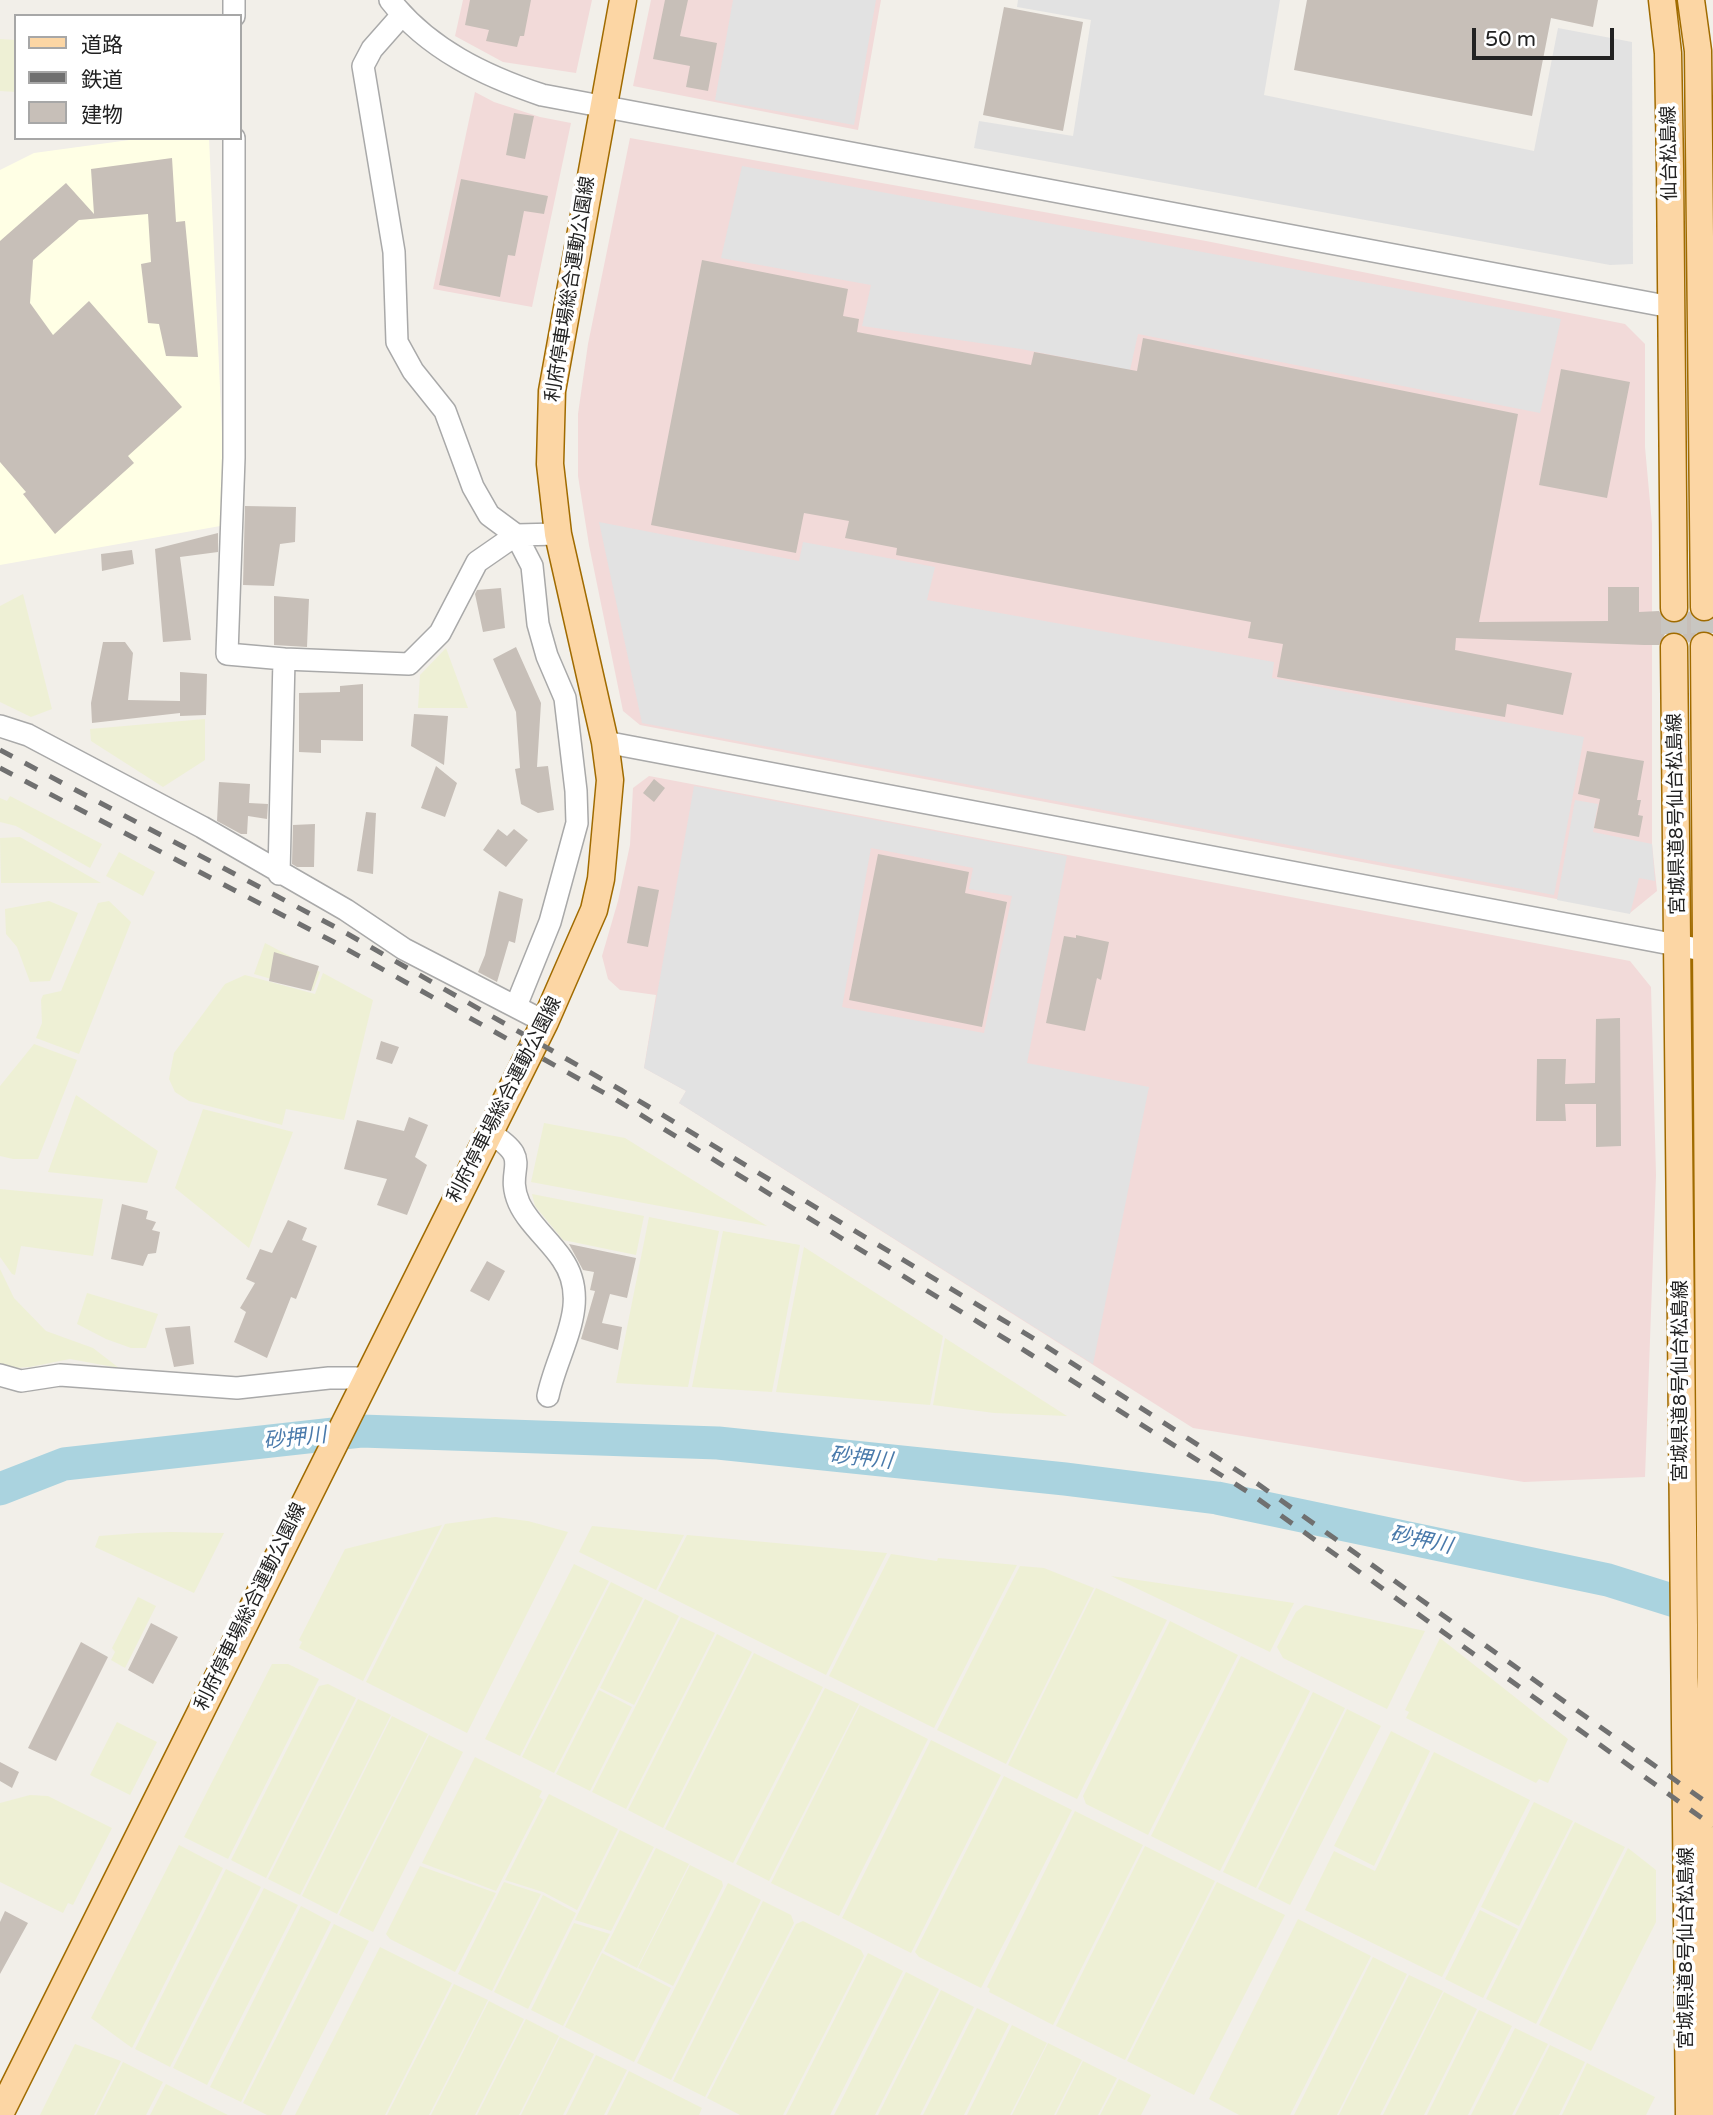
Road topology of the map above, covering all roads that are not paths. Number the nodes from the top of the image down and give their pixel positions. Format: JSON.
{"nodes":[{"id":1,"x":623,"y":0,"type":"edge"},
{"id":2,"x":1662,"y":0,"type":"edge"},
{"id":3,"x":1691,"y":0,"type":"edge"},
{"id":4,"x":396,"y":8,"type":"edge"},
{"id":5,"x":602,"y":107,"type":"junction"},
{"id":6,"x":234,"y":140,"type":"edge"},
{"id":7,"x":1671,"y":307,"type":"junction"},
{"id":8,"x":1707,"y":313,"type":"edge"},
{"id":9,"x":558,"y":534,"type":"junction"},
{"id":10,"x":516,"y":535,"type":"junction"},
{"id":11,"x":1704,"y":607,"type":"tunnel mouth"},
{"id":12,"x":1674,"y":608,"type":"tunnel mouth"},
{"id":13,"x":1704,"y":646,"type":"tunnel mouth"},
{"id":14,"x":1674,"y":647,"type":"tunnel mouth"},
{"id":15,"x":284,"y":659,"type":"junction"},
{"id":16,"x":0,"y":726,"type":"edge"},
{"id":17,"x":606,"y":742,"type":"junction"},
{"id":18,"x":279,"y":874,"type":"junction"},
{"id":19,"x":1679,"y":946,"type":"junction"},
{"id":20,"x":1710,"y":952,"type":"edge"},
{"id":21,"x":516,"y":1006,"type":"junction"},
{"id":22,"x":545,"y":1022,"type":"junction"},
{"id":23,"x":488,"y":1132,"type":"junction"},
{"id":24,"x":0,"y":1375,"type":"edge"},
{"id":25,"x":360,"y":1388,"type":"junction"},
{"id":26,"x":548,"y":1396,"type":"dead end"},
{"id":27,"x":0,"y":2114,"type":"edge"},
{"id":28,"x":1689,"y":2115,"type":"edge"},
{"id":29,"x":1710,"y":2115,"type":"edge"}],
"edges":[{"from":1,"to":5,"type":"main road","name":"利府停車場総合運動公園線"},
{"from":2,"to":7,"type":"main road","name":"仙台松島線"},
{"from":3,"to":8,"type":"main road","name":"仙台松島線"},
{"from":4,"to":5,"type":"street"},
{"from":4,"to":10,"type":"street"},
{"from":5,"to":7,"type":"street"},
{"from":5,"to":9,"type":"main road","name":"利府停車場総合運動公園線"},
{"from":6,"to":15,"type":"street"},
{"from":7,"to":8,"type":"main road"},
{"from":7,"to":12,"type":"main road"},
{"from":8,"to":11,"type":"main road"},
{"from":9,"to":10,"type":"street"},
{"from":9,"to":17,"type":"main road","name":"利府停車場総合運動公園線"},
{"from":10,"to":15,"type":"street"},
{"from":10,"to":21,"type":"street"},
{"from":13,"to":20,"type":"main road","name":"宮城県道8号仙台松島線"},
{"from":14,"to":19,"type":"main road","name":"宮城県道8号仙台松島線"},
{"from":15,"to":18,"type":"street"},
{"from":16,"to":18,"type":"street"},
{"from":17,"to":19,"type":"street"},
{"from":17,"to":22,"type":"main road","name":"利府停車場総合運動公園線"},
{"from":18,"to":21,"type":"street"},
{"from":19,"to":20,"type":"street"},
{"from":19,"to":28,"type":"main road","name":"宮城県道8号仙台松島線"},
{"from":20,"to":29,"type":"main road","name":"宮城県道8号仙台松島線"},
{"from":21,"to":22,"type":"street"},
{"from":22,"to":23,"type":"main road","name":"利府停車場総合運動公園線"},
{"from":23,"to":25,"type":"main road","name":"利府停車場総合運動公園線"},
{"from":23,"to":26,"type":"street"},
{"from":24,"to":25,"type":"street"},
{"from":25,"to":27,"type":"main road","name":"利府停車場総合運動公園線"}]}
